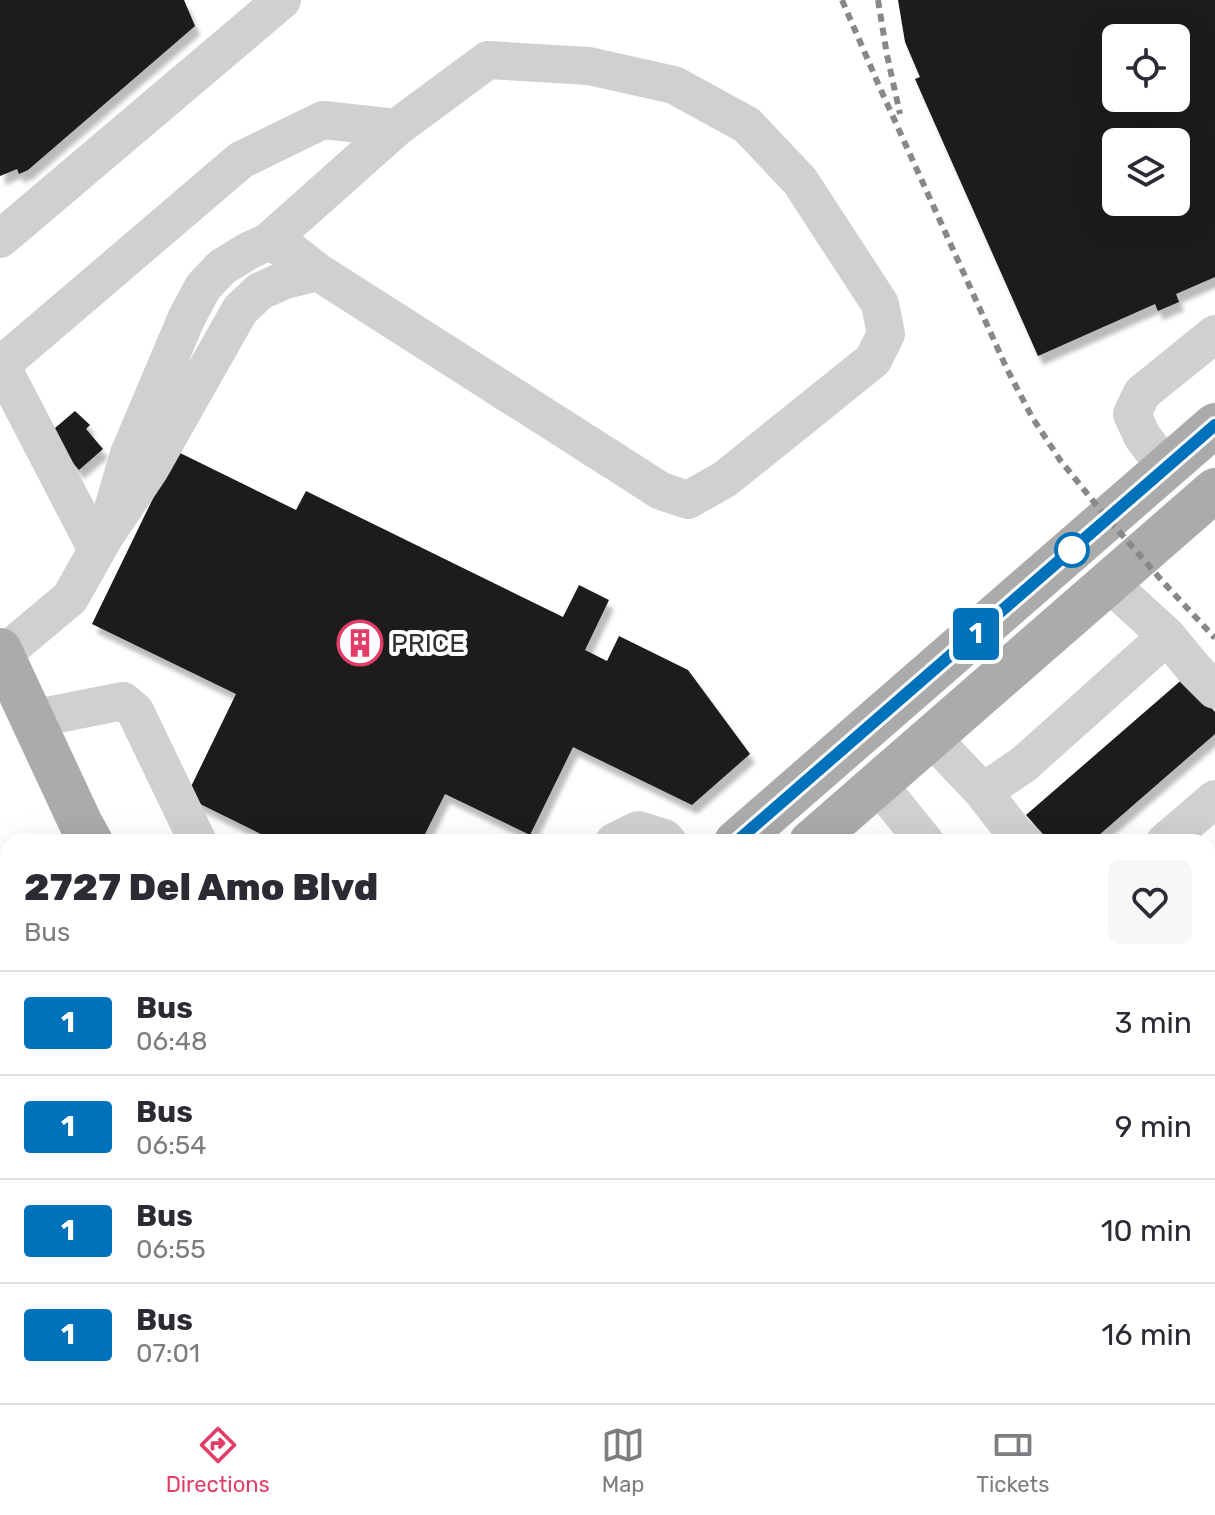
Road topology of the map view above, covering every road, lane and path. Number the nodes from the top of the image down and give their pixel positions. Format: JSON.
{"nodes":[{"id":1,"x":282,"y":0,"type":"edge"},
{"id":2,"x":396,"y":128,"type":"junction"},
{"id":3,"x":0,"y":239,"type":"edge"},
{"id":4,"x":268,"y":242,"type":"junction"},
{"id":5,"x":318,"y":272,"type":"junction"},
{"id":6,"x":1215,"y":334,"type":"edge"},
{"id":7,"x":1215,"y":425,"type":"edge"},
{"id":8,"x":1166,"y":468,"type":"junction"},
{"id":9,"x":1215,"y":490,"type":"edge"},
{"id":10,"x":101,"y":543,"type":"junction"},
{"id":11,"x":1109,"y":583,"type":"junction"},
{"id":12,"x":1167,"y":636,"type":"junction"},
{"id":13,"x":1,"y":652,"type":"edge"},
{"id":14,"x":1215,"y":690,"type":"edge"},
{"id":15,"x":32,"y":719,"type":"junction"},
{"id":16,"x":931,"y":737,"type":"junction"},
{"id":17,"x":878,"y":784,"type":"junction"},
{"id":18,"x":983,"y":792,"type":"junction"},
{"id":19,"x":1215,"y":799,"type":"edge"},
{"id":20,"x":87,"y":834,"type":"edge"},
{"id":21,"x":194,"y":834,"type":"edge"},
{"id":22,"x":630,"y":834,"type":"edge"},
{"id":23,"x":651,"y":834,"type":"edge"},
{"id":24,"x":745,"y":834,"type":"edge"},
{"id":25,"x":820,"y":834,"type":"edge"},
{"id":26,"x":919,"y":834,"type":"edge"},
{"id":27,"x":1016,"y":834,"type":"edge"},
{"id":28,"x":1174,"y":834,"type":"edge"}],
"edges":[{"from":1,"to":3,"type":"lane"},
{"from":2,"to":4,"type":"lane"},
{"from":2,"to":5,"type":"lane"},
{"from":2,"to":10,"type":"lane"},
{"from":4,"to":5,"type":"lane"},
{"from":4,"to":10,"type":"lane"},
{"from":5,"to":10,"type":"lane"},
{"from":6,"to":8,"type":"lane"},
{"from":7,"to":8,"type":"main road"},
{"from":8,"to":24,"type":"main road"},
{"from":9,"to":11,"type":"main road"},
{"from":10,"to":13,"type":"lane"},
{"from":11,"to":12,"type":"lane"},
{"from":11,"to":16,"type":"main road"},
{"from":12,"to":14,"type":"lane"},
{"from":12,"to":18,"type":"lane"},
{"from":13,"to":15,"type":"main road"},
{"from":15,"to":20,"type":"main road"},
{"from":15,"to":21,"type":"lane"},
{"from":16,"to":17,"type":"main road"},
{"from":16,"to":18,"type":"lane"},
{"from":17,"to":25,"type":"main road"},
{"from":17,"to":26,"type":"lane"},
{"from":18,"to":27,"type":"lane"},
{"from":19,"to":28,"type":"lane"},
{"from":22,"to":23,"type":"lane"}]}
